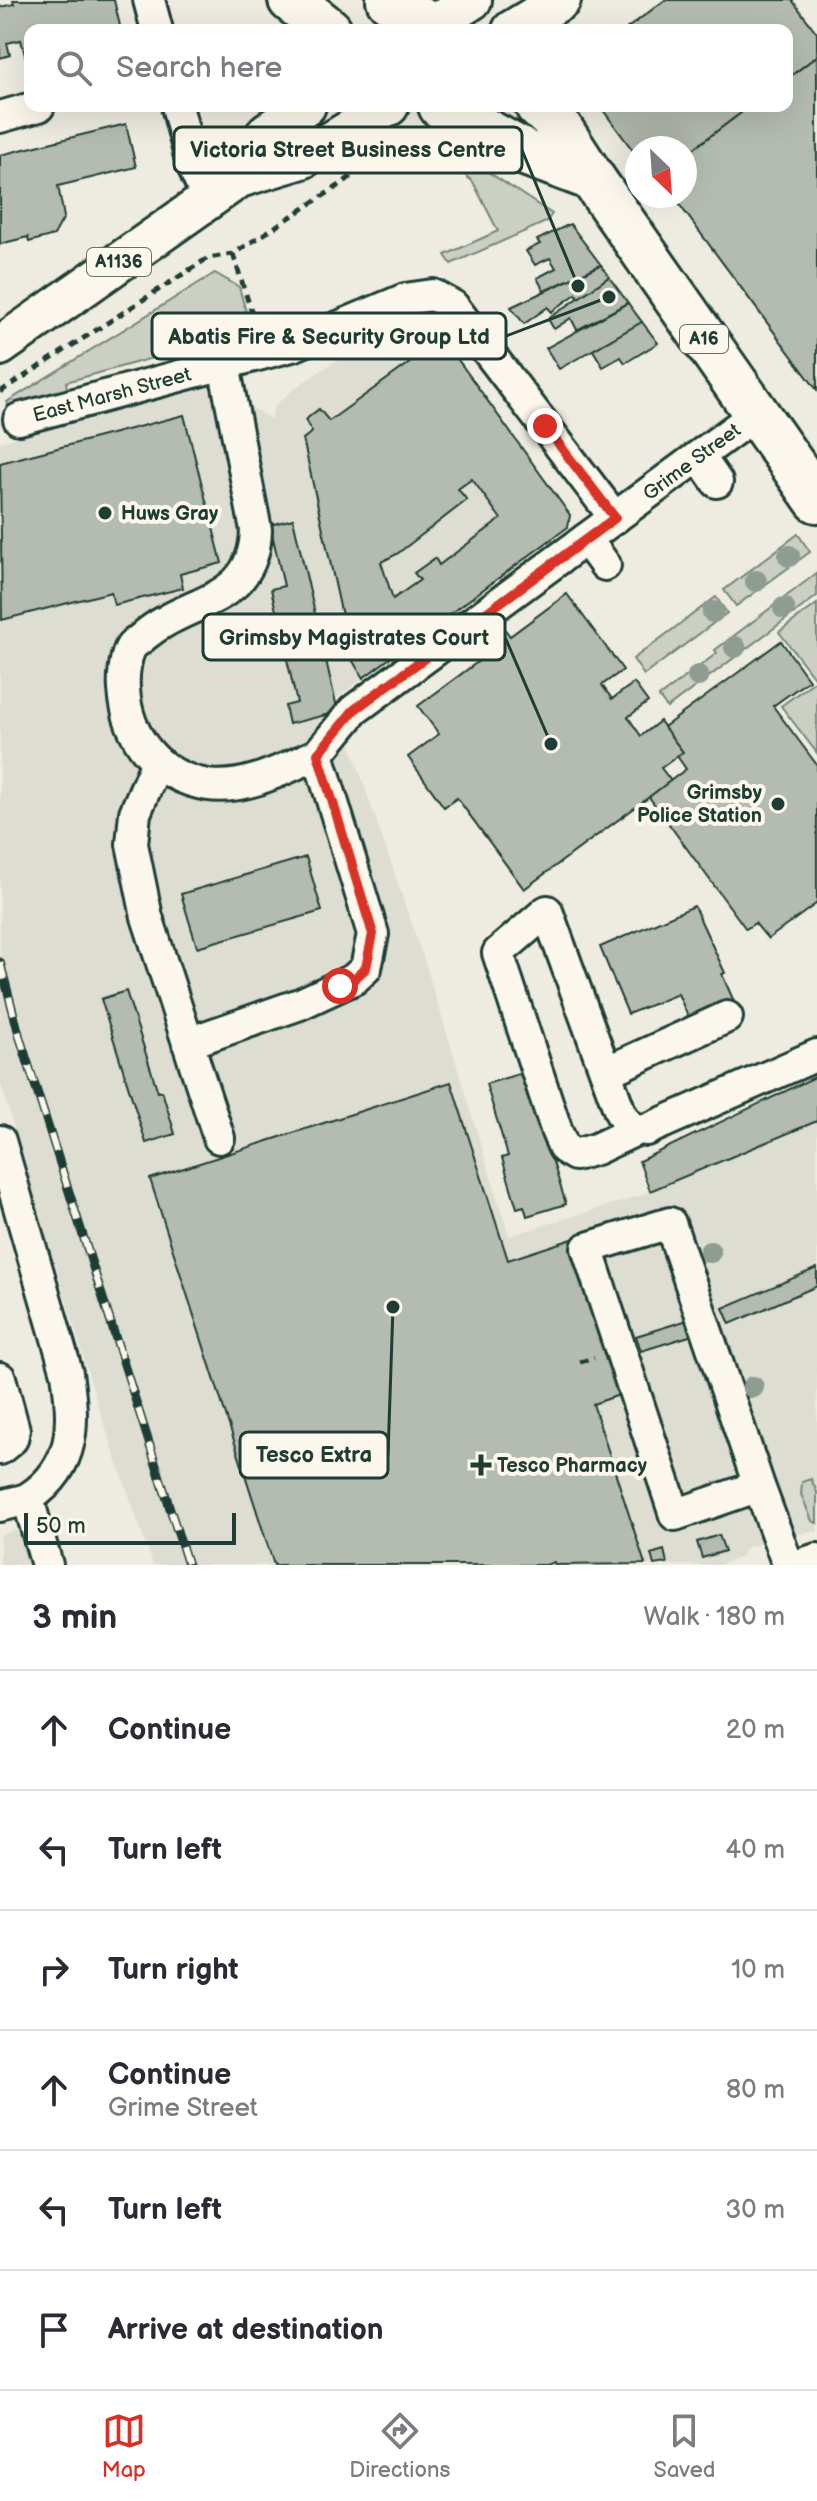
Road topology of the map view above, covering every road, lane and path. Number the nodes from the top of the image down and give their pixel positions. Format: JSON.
{"nodes":[{"id":1,"x":149,"y":0,"type":"edge"},
{"id":2,"x":290,"y":0,"type":"edge"},
{"id":3,"x":389,"y":0,"type":"edge"},
{"id":4,"x":472,"y":0,"type":"edge"},
{"id":5,"x":550,"y":9,"type":"edge"},
{"id":6,"x":155,"y":24,"type":"edge"},
{"id":7,"x":289,"y":24,"type":"edge"},
{"id":8,"x":321,"y":24,"type":"edge"},
{"id":9,"x":423,"y":24,"type":"edge"},
{"id":10,"x":437,"y":24,"type":"edge"},
{"id":11,"x":523,"y":24,"type":"edge"},
{"id":12,"x":24,"y":110,"type":"edge"},
{"id":13,"x":179,"y":112,"type":"edge"},
{"id":14,"x":379,"y":112,"type":"edge"},
{"id":15,"x":550,"y":112,"type":"edge"},
{"id":16,"x":0,"y":117,"type":"edge"},
{"id":17,"x":272,"y":119,"type":"edge"},
{"id":18,"x":440,"y":124,"type":"edge"},
{"id":19,"x":239,"y":178,"type":"junction"},
{"id":20,"x":592,"y":178,"type":"junction"},
{"id":21,"x":208,"y":200,"type":"junction"},
{"id":22,"x":233,"y":254,"type":"junction"},
{"id":23,"x":0,"y":346,"type":"edge"},
{"id":24,"x":265,"y":353,"type":"junction"},
{"id":25,"x":224,"y":365,"type":"junction"},
{"id":26,"x":0,"y":392,"type":"edge"},
{"id":27,"x":757,"y":413,"type":"junction"},
{"id":28,"x":19,"y":419,"type":"dead end"},
{"id":29,"x":699,"y":456,"type":"junction"},
{"id":30,"x":717,"y":482,"type":"dead end"},
{"id":31,"x":817,"y":500,"type":"edge"},
{"id":32,"x":615,"y":518,"type":"junction"},
{"id":33,"x":586,"y":539,"type":"junction"},
{"id":34,"x":605,"y":565,"type":"dead end"},
{"id":35,"x":318,"y":754,"type":"junction"},
{"id":36,"x":157,"y":762,"type":"junction"},
{"id":37,"x":727,"y":1017,"type":"dead end"},
{"id":38,"x":188,"y":1043,"type":"junction"},
{"id":39,"x":817,"y":1055,"type":"edge"},
{"id":40,"x":606,"y":1072,"type":"junction"},
{"id":41,"x":636,"y":1130,"type":"junction"},
{"id":42,"x":219,"y":1138,"type":"dead end"},
{"id":43,"x":0,"y":1141,"type":"edge"},
{"id":44,"x":0,"y":1378,"type":"edge"},
{"id":45,"x":0,"y":1449,"type":"edge"},
{"id":46,"x":759,"y":1486,"type":"junction"},
{"id":47,"x":14,"y":1502,"type":"edge"},
{"id":48,"x":817,"y":1559,"type":"edge"},
{"id":49,"x":47,"y":1565,"type":"edge"},
{"id":50,"x":788,"y":1565,"type":"edge"},
{"id":51,"x":798,"y":1565,"type":"edge"}],
"edges":[{"from":1,"to":6,"type":"street"},
{"from":2,"to":7,"type":"main road"},
{"from":2,"to":8,"type":"highway"},
{"from":3,"to":9,"type":"highway"},
{"from":4,"to":10,"type":"main road"},
{"from":5,"to":11,"type":"main road"},
{"from":12,"to":16,"type":"street"},
{"from":13,"to":21,"type":"street"},
{"from":14,"to":19,"type":"main road","number":"A1136"},
{"from":15,"to":20,"type":"highway","number":"A16"},
{"from":17,"to":19,"type":"main road","number":"A1136"},
{"from":18,"to":20,"type":"highway"},
{"from":18,"to":22,"type":"path"},
{"from":19,"to":21,"type":"main road","number":"A1136"},
{"from":20,"to":27,"type":"highway","number":"A16"},
{"from":21,"to":23,"type":"main road","number":"A1136"},
{"from":22,"to":24,"type":"path"},
{"from":22,"to":26,"type":"path"},
{"from":24,"to":25,"type":"street","name":"East Marsh Street"},
{"from":24,"to":32,"type":"street","name":"East Marsh Street"},
{"from":25,"to":28,"type":"street","name":"East Marsh Street"},
{"from":25,"to":36,"type":"street"},
{"from":27,"to":29,"type":"street","name":"Grime Street"},
{"from":27,"to":31,"type":"highway","number":"A16"},
{"from":29,"to":30,"type":"street"},
{"from":29,"to":32,"type":"street","name":"Grime Street"},
{"from":32,"to":33,"type":"street","name":"Grime Street"},
{"from":33,"to":34,"type":"street"},
{"from":33,"to":35,"type":"street","name":"Grime Street"},
{"from":35,"to":36,"type":"street"},
{"from":35,"to":38,"type":"street"},
{"from":36,"to":38,"type":"street"},
{"from":37,"to":40,"type":"street"},
{"from":38,"to":42,"type":"street"},
{"from":39,"to":41,"type":"street"},
{"from":40,"to":41,"type":"street"},
{"from":40,"to":41,"type":"street"},
{"from":43,"to":47,"type":"street"},
{"from":44,"to":45,"type":"street"},
{"from":46,"to":46,"type":"street"},
{"from":46,"to":50,"type":"street"},
{"from":47,"to":49,"type":"street"},
{"from":48,"to":51,"type":"street"}]}
